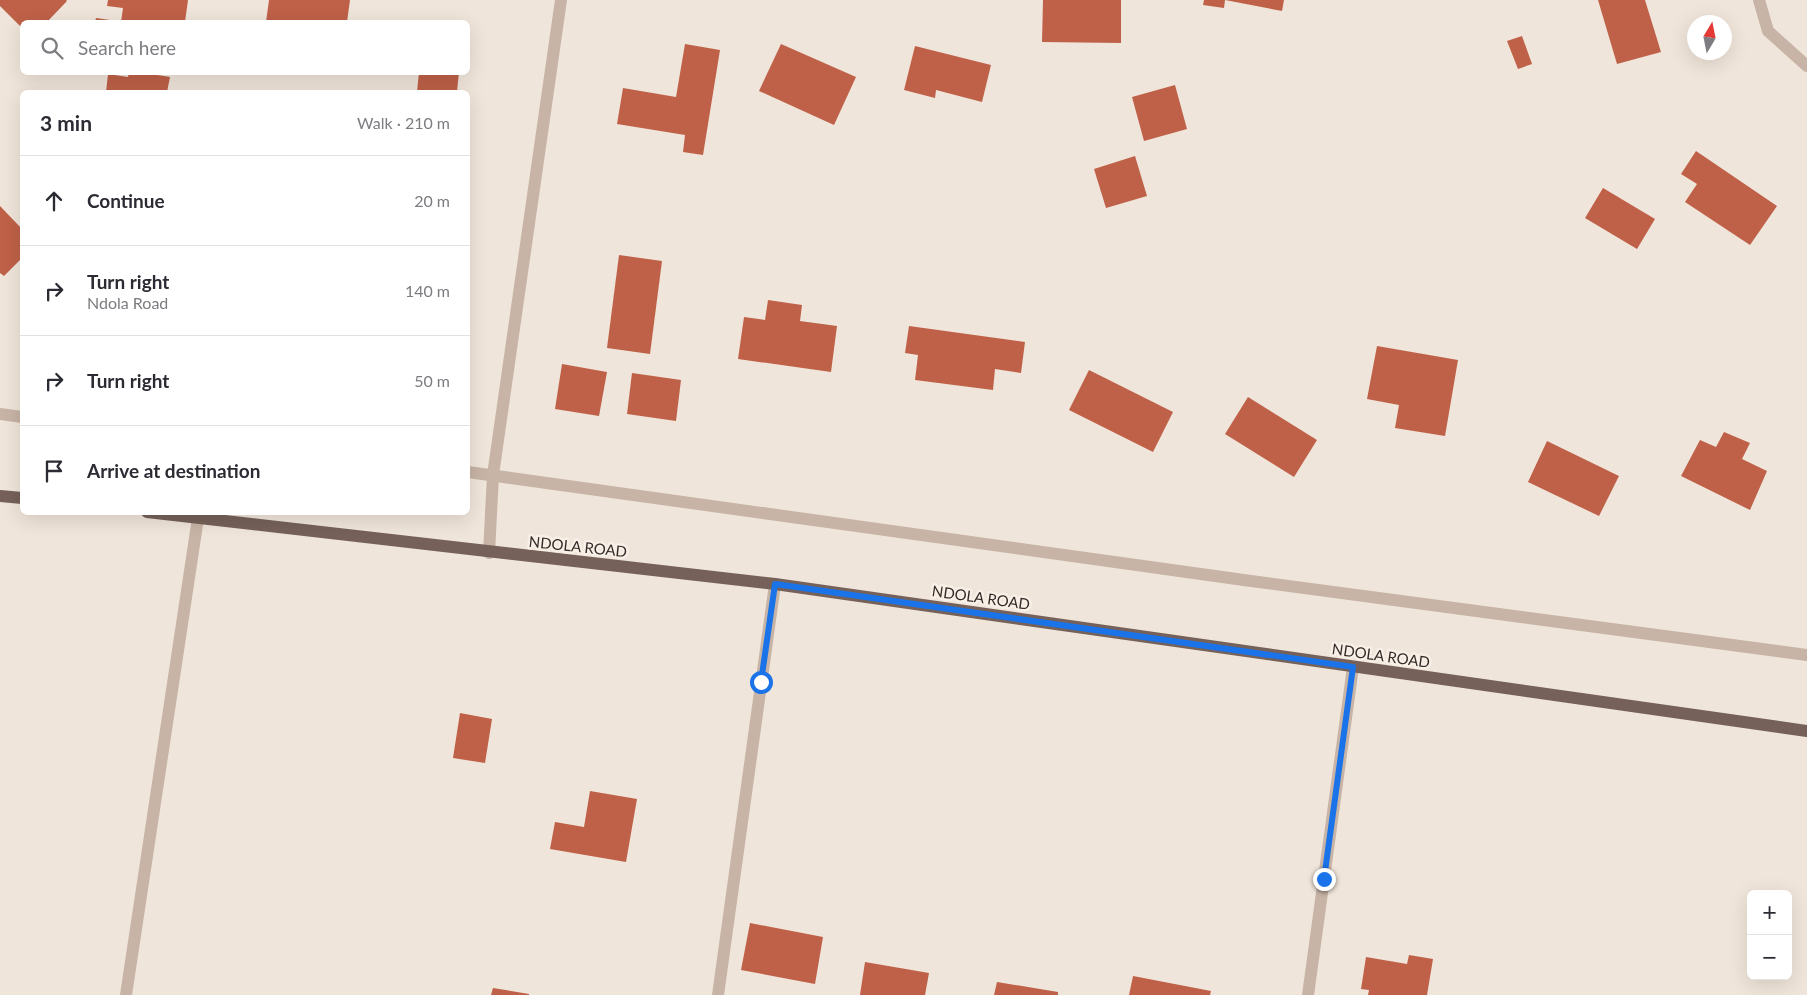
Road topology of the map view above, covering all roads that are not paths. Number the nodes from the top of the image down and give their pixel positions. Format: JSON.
{"nodes":[{"id":1,"x":561,"y":0,"type":"edge"},
{"id":2,"x":1759,"y":0,"type":"edge"},
{"id":3,"x":1807,"y":66,"type":"edge"},
{"id":4,"x":0,"y":414,"type":"edge"},
{"id":5,"x":20,"y":417,"type":"edge"},
{"id":6,"x":470,"y":472,"type":"edge"},
{"id":7,"x":493,"y":475,"type":"junction"},
{"id":8,"x":0,"y":496,"type":"edge"},
{"id":9,"x":20,"y":498,"type":"edge"},
{"id":10,"x":172,"y":515,"type":"edge"},
{"id":11,"x":198,"y":518,"type":"junction"},
{"id":12,"x":489,"y":553,"type":"junction"},
{"id":13,"x":775,"y":584,"type":"junction"},
{"id":14,"x":1807,"y":655,"type":"edge"},
{"id":15,"x":1353,"y":667,"type":"junction"},
{"id":16,"x":1807,"y":731,"type":"edge"},
{"id":17,"x":126,"y":995,"type":"edge"},
{"id":18,"x":718,"y":995,"type":"edge"},
{"id":19,"x":1308,"y":995,"type":"edge"}],
"edges":[{"from":1,"to":7,"type":"street"},
{"from":2,"to":3,"type":"street"},
{"from":4,"to":5,"type":"street"},
{"from":6,"to":7,"type":"street"},
{"from":7,"to":12,"type":"street"},
{"from":7,"to":14,"type":"street"},
{"from":8,"to":9,"type":"main road"},
{"from":10,"to":11,"type":"main road","name":"NDOLA ROAD"},
{"from":11,"to":12,"type":"main road","name":"NDOLA ROAD"},
{"from":11,"to":17,"type":"street"},
{"from":12,"to":13,"type":"main road","name":"NDOLA ROAD"},
{"from":13,"to":15,"type":"main road","name":"NDOLA ROAD"},
{"from":13,"to":18,"type":"street"},
{"from":15,"to":16,"type":"main road","name":"NDOLA ROAD"},
{"from":15,"to":19,"type":"street"}]}
